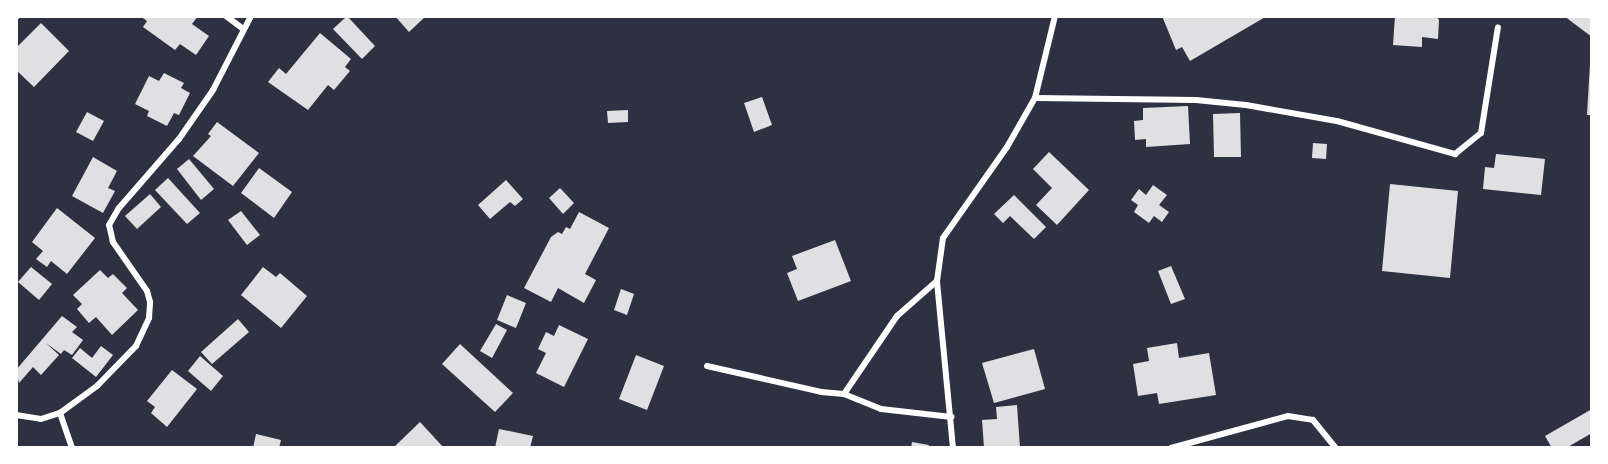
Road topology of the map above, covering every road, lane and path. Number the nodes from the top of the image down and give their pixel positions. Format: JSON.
{"nodes":[{"id":1,"x":226,"y":16,"type":"edge"},
{"id":2,"x":250,"y":16,"type":"edge"},
{"id":3,"x":1055,"y":16,"type":"edge"},
{"id":4,"x":1498,"y":27,"type":"dead end"},
{"id":5,"x":243,"y":28,"type":"junction"},
{"id":6,"x":1035,"y":98,"type":"junction"},
{"id":7,"x":937,"y":281,"type":"junction"},
{"id":8,"x":707,"y":366,"type":"dead end"},
{"id":9,"x":844,"y":394,"type":"junction"},
{"id":10,"x":60,"y":413,"type":"junction"},
{"id":11,"x":16,"y":415,"type":"edge"},
{"id":12,"x":952,"y":417,"type":"junction"},
{"id":13,"x":1203,"y":444,"type":"edge"},
{"id":14,"x":72,"y":447,"type":"edge"},
{"id":15,"x":952,"y":447,"type":"edge"},
{"id":16,"x":1171,"y":447,"type":"edge"},
{"id":17,"x":1336,"y":447,"type":"edge"}],
"edges":[{"from":1,"to":5,"type":"street"},
{"from":2,"to":5,"type":"street"},
{"from":3,"to":6,"type":"street"},
{"from":4,"to":6,"type":"street"},
{"from":5,"to":10,"type":"street"},
{"from":6,"to":7,"type":"street"},
{"from":7,"to":9,"type":"street"},
{"from":7,"to":12,"type":"street"},
{"from":8,"to":9,"type":"street"},
{"from":9,"to":12,"type":"street"},
{"from":10,"to":11,"type":"street"},
{"from":10,"to":14,"type":"street"},
{"from":12,"to":15,"type":"street"},
{"from":13,"to":16,"type":"street"},
{"from":13,"to":17,"type":"street"}]}
